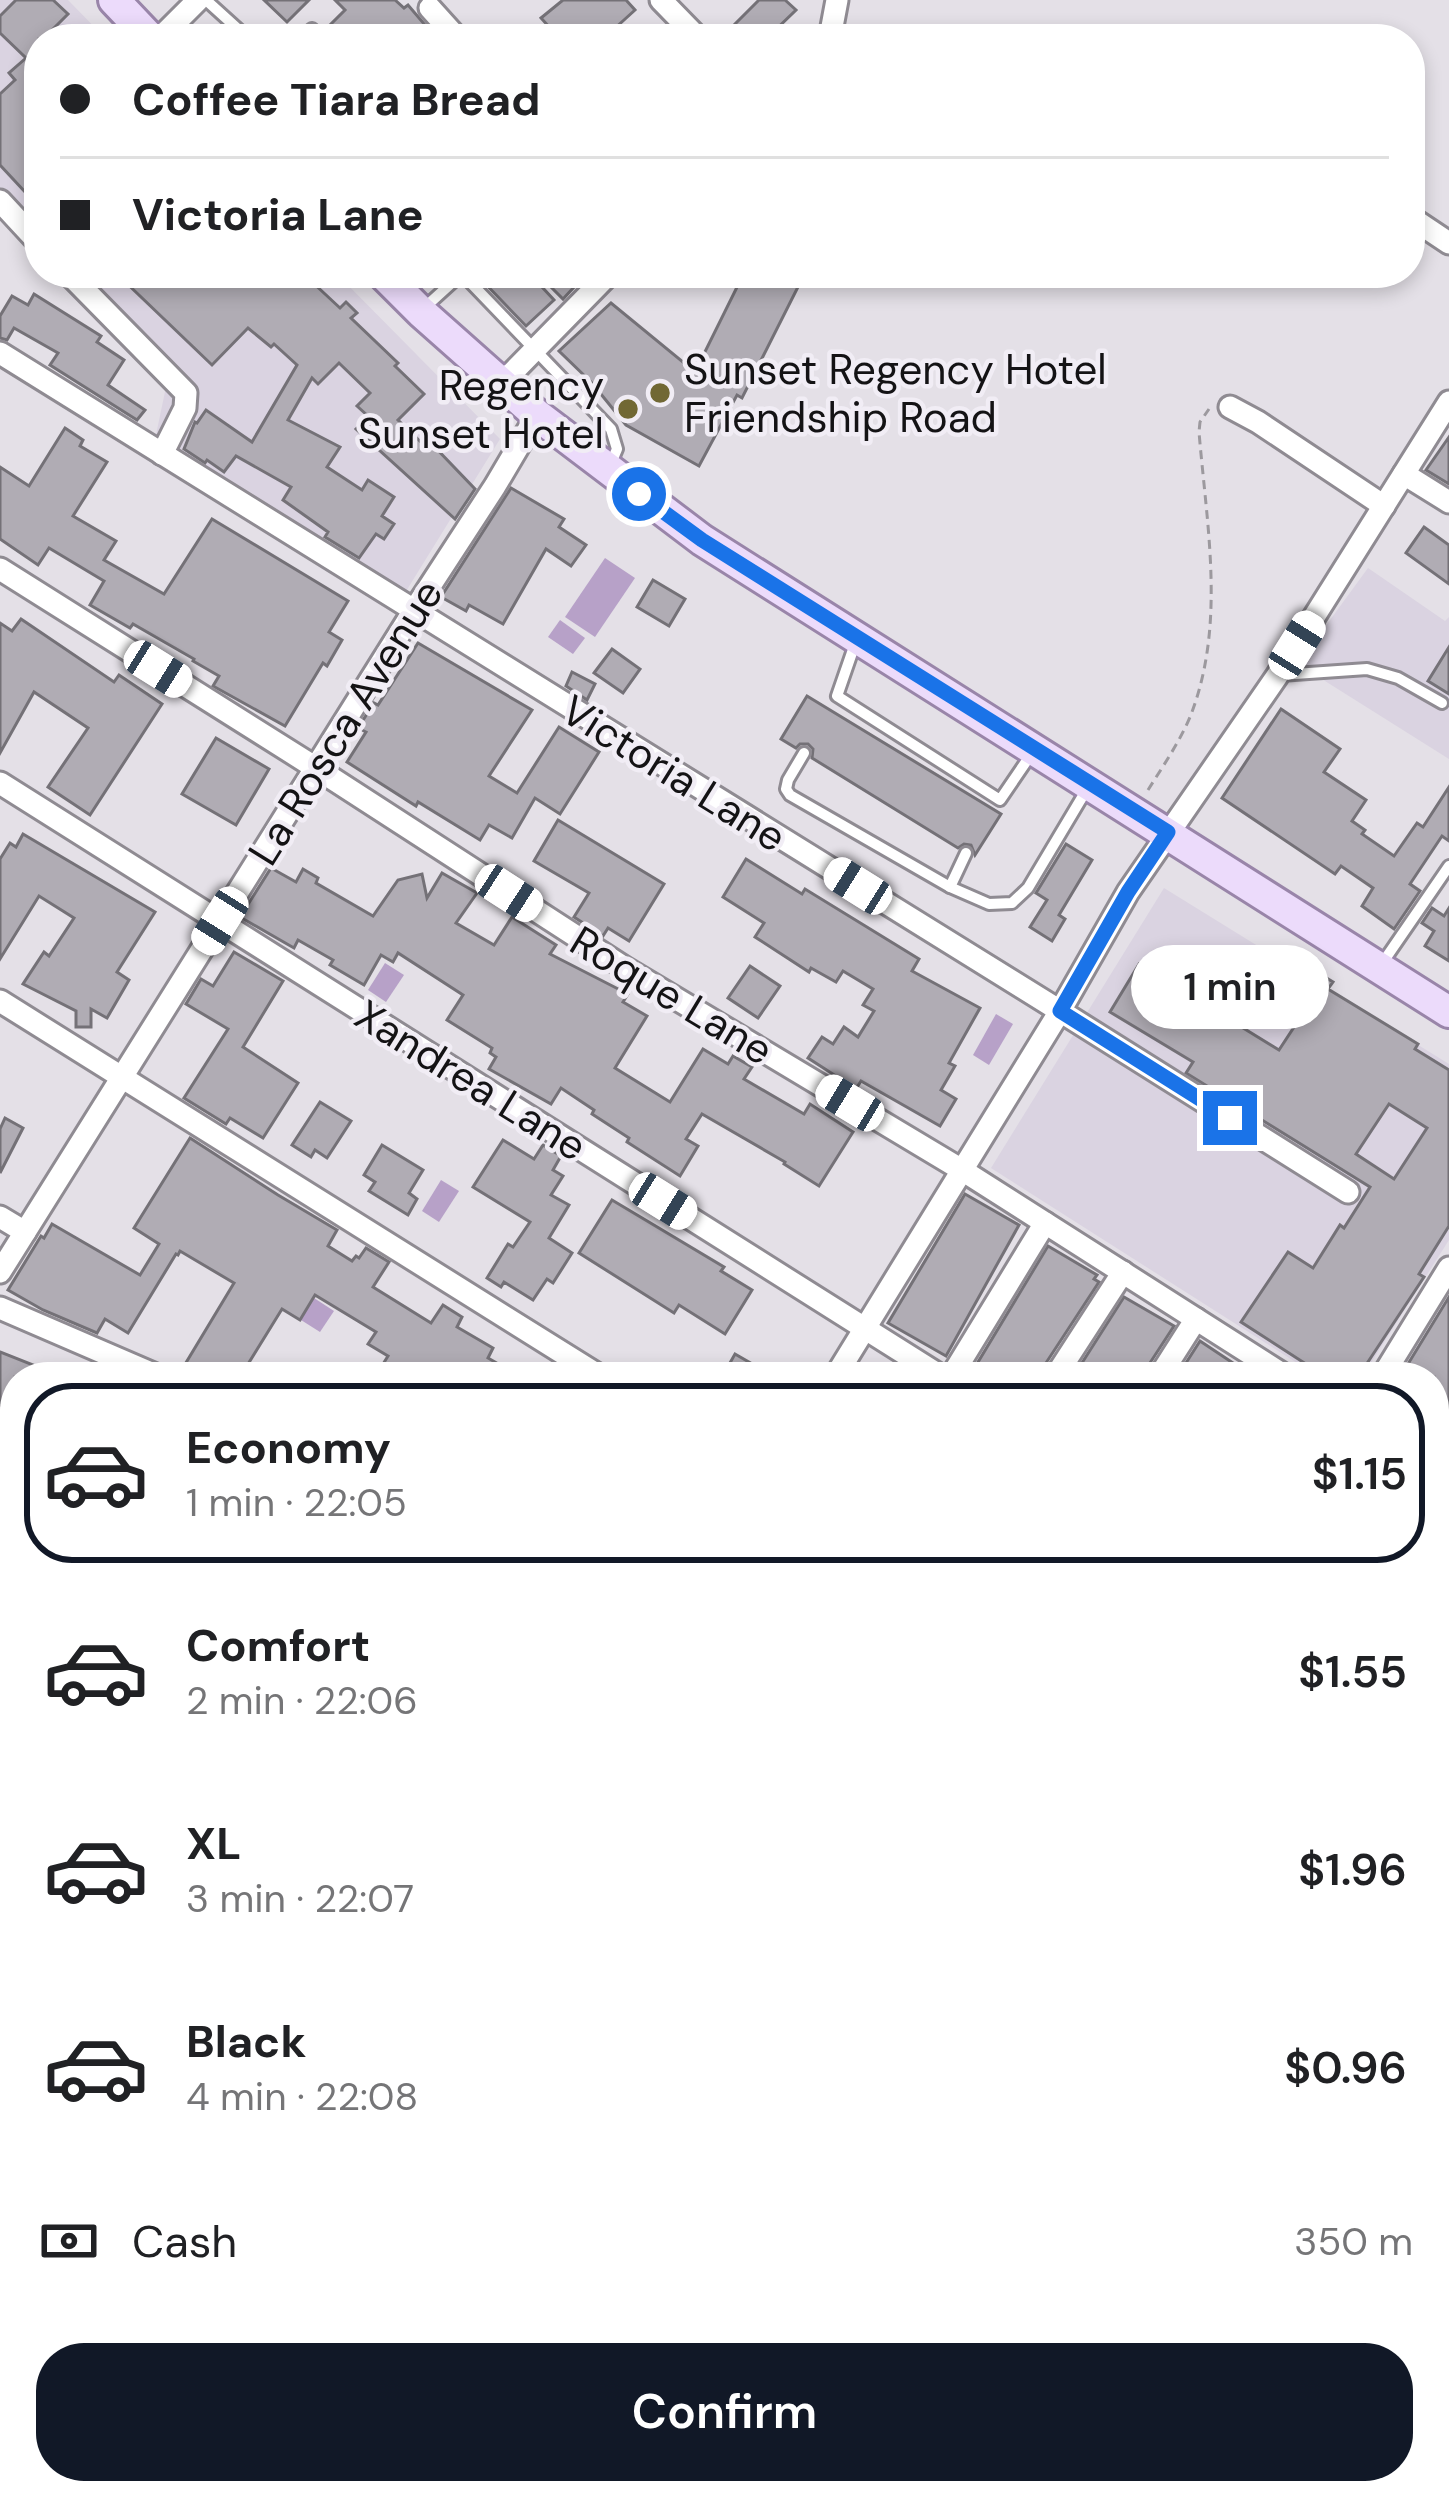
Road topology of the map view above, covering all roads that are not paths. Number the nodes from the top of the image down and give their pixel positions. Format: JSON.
{"nodes":[{"id":1,"x":114,"y":0,"type":"edge"},
{"id":2,"x":202,"y":0,"type":"edge"},
{"id":3,"x":661,"y":0,"type":"edge"},
{"id":4,"x":430,"y":8,"type":"dead end"},
{"id":5,"x":139,"y":24,"type":"edge"},
{"id":6,"x":173,"y":24,"type":"edge"},
{"id":7,"x":231,"y":24,"type":"edge"},
{"id":8,"x":444,"y":24,"type":"edge"},
{"id":9,"x":684,"y":24,"type":"edge"},
{"id":10,"x":0,"y":201,"type":"edge"},
{"id":11,"x":24,"y":227,"type":"edge"},
{"id":12,"x":83,"y":288,"type":"edge"},
{"id":13,"x":397,"y":288,"type":"edge"},
{"id":14,"x":446,"y":288,"type":"edge"},
{"id":15,"x":476,"y":288,"type":"edge"},
{"id":16,"x":595,"y":288,"type":"edge"},
{"id":17,"x":421,"y":312,"type":"junction"},
{"id":18,"x":533,"y":350,"type":"junction"},
{"id":19,"x":0,"y":353,"type":"edge"},
{"id":20,"x":500,"y":380,"type":"junction"},
{"id":21,"x":1449,"y":402,"type":"edge"},
{"id":22,"x":1230,"y":407,"type":"road end"},
{"id":23,"x":537,"y":416,"type":"junction"},
{"id":24,"x":162,"y":454,"type":"junction"},
{"id":25,"x":607,"y":471,"type":"junction"},
{"id":26,"x":1404,"y":474,"type":"junction"},
{"id":27,"x":1449,"y":502,"type":"edge"},
{"id":28,"x":1384,"y":506,"type":"junction"},
{"id":29,"x":0,"y":569,"type":"edge"},
{"id":30,"x":413,"y":612,"type":"junction"},
{"id":31,"x":857,"y":638,"type":"junction"},
{"id":32,"x":1277,"y":676,"type":"junction"},
{"id":33,"x":837,"y":696,"type":"junction"},
{"id":34,"x":1442,"y":703,"type":"dead end"},
{"id":35,"x":829,"y":709,"type":"dead end"},
{"id":36,"x":1034,"y":750,"type":"junction"},
{"id":37,"x":804,"y":753,"type":"dead end"},
{"id":38,"x":316,"y":768,"type":"junction"},
{"id":39,"x":0,"y":783,"type":"edge"},
{"id":40,"x":1090,"y":784,"type":"junction"},
{"id":41,"x":1168,"y":832,"type":"junction"},
{"id":42,"x":966,"y":853,"type":"dead end"},
{"id":43,"x":1449,"y":866,"type":"edge"},
{"id":44,"x":950,"y":887,"type":"junction"},
{"id":45,"x":220,"y":921,"type":"junction"},
{"id":46,"x":1379,"y":968,"type":"junction"},
{"id":47,"x":0,"y":1001,"type":"edge"},
{"id":48,"x":1060,"y":1011,"type":"junction"},
{"id":49,"x":1449,"y":1012,"type":"edge"},
{"id":50,"x":122,"y":1077,"type":"junction"},
{"id":51,"x":962,"y":1170,"type":"junction"},
{"id":52,"x":1348,"y":1192,"type":"dead end"},
{"id":53,"x":0,"y":1216,"type":"edge"},
{"id":54,"x":1045,"y":1223,"type":"junction"},
{"id":55,"x":25,"y":1232,"type":"junction"},
{"id":56,"x":1449,"y":1268,"type":"edge"},
{"id":57,"x":0,"y":1272,"type":"edge"},
{"id":58,"x":1123,"y":1272,"type":"junction"},
{"id":59,"x":1442,"y":1297,"type":"edge"},
{"id":60,"x":0,"y":1308,"type":"edge"},
{"id":61,"x":1196,"y":1319,"type":"junction"},
{"id":62,"x":865,"y":1328,"type":"junction"},
{"id":63,"x":125,"y":1362,"type":"edge"},
{"id":64,"x":577,"y":1362,"type":"edge"},
{"id":65,"x":845,"y":1362,"type":"edge"},
{"id":66,"x":922,"y":1362,"type":"edge"},
{"id":67,"x":957,"y":1362,"type":"edge"},
{"id":68,"x":1065,"y":1362,"type":"edge"},
{"id":69,"x":1169,"y":1362,"type":"edge"},
{"id":70,"x":1257,"y":1362,"type":"edge"},
{"id":71,"x":1393,"y":1362,"type":"edge"}],
"edges":[{"from":1,"to":5,"type":"main road"},
{"from":2,"to":6,"type":"street"},
{"from":2,"to":7,"type":"lane"},
{"from":3,"to":9,"type":"street"},
{"from":4,"to":8,"type":"street"},
{"from":10,"to":11,"type":"street"},
{"from":12,"to":24,"type":"street"},
{"from":13,"to":17,"type":"main road"},
{"from":14,"to":17,"type":"lane"},
{"from":15,"to":18,"type":"lane"},
{"from":16,"to":18,"type":"street"},
{"from":17,"to":20,"type":"main road"},
{"from":18,"to":20,"type":"street"},
{"from":18,"to":25,"type":"lane"},
{"from":19,"to":24,"type":"street","name":"Victoria Lane"},
{"from":20,"to":23,"type":"main road"},
{"from":21,"to":26,"type":"street"},
{"from":22,"to":28,"type":"street"},
{"from":23,"to":25,"type":"main road"},
{"from":23,"to":30,"type":"street","name":"La Rosca Avenue"},
{"from":24,"to":30,"type":"street","name":"Victoria Lane"},
{"from":25,"to":31,"type":"main road"},
{"from":26,"to":27,"type":"street"},
{"from":26,"to":28,"type":"street"},
{"from":28,"to":32,"type":"street"},
{"from":29,"to":38,"type":"street","name":"Roque Lane"},
{"from":30,"to":38,"type":"street","name":"La Rosca Avenue"},
{"from":30,"to":48,"type":"street","name":"Victoria Lane"},
{"from":31,"to":33,"type":"lane"},
{"from":31,"to":36,"type":"main road"},
{"from":32,"to":34,"type":"lane"},
{"from":32,"to":41,"type":"street"},
{"from":33,"to":35,"type":"lane"},
{"from":33,"to":36,"type":"lane"},
{"from":36,"to":40,"type":"main road"},
{"from":37,"to":44,"type":"lane"},
{"from":38,"to":45,"type":"street","name":"La Rosca Avenue"},
{"from":38,"to":51,"type":"street","name":"Roque Lane"},
{"from":39,"to":45,"type":"street","name":"Xandrea Lane"},
{"from":40,"to":41,"type":"main road"},
{"from":40,"to":44,"type":"lane"},
{"from":41,"to":46,"type":"main road"},
{"from":41,"to":48,"type":"street"},
{"from":42,"to":44,"type":"lane"},
{"from":43,"to":46,"type":"lane"},
{"from":45,"to":50,"type":"street","name":"La Rosca Avenue"},
{"from":45,"to":62,"type":"street","name":"Xandrea Lane"},
{"from":46,"to":49,"type":"main road"},
{"from":47,"to":50,"type":"street"},
{"from":48,"to":51,"type":"street"},
{"from":48,"to":52,"type":"street","name":"Victoria Lane"},
{"from":50,"to":55,"type":"street","name":"La Rosca Avenue"},
{"from":50,"to":64,"type":"street"},
{"from":51,"to":54,"type":"street","name":"Roque Lane"},
{"from":51,"to":62,"type":"street"},
{"from":53,"to":55,"type":"street"},
{"from":54,"to":58,"type":"street","name":"Roque Lane"},
{"from":54,"to":67,"type":"street"},
{"from":55,"to":57,"type":"street","name":"La Rosca Avenue"},
{"from":56,"to":59,"type":"street"},
{"from":58,"to":61,"type":"street","name":"Roque Lane"},
{"from":58,"to":68,"type":"street"},
{"from":59,"to":71,"type":"street"},
{"from":60,"to":63,"type":"street"},
{"from":61,"to":69,"type":"street"},
{"from":61,"to":70,"type":"street","name":"Roque Lane"},
{"from":62,"to":65,"type":"street"},
{"from":62,"to":66,"type":"street","name":"Xandrea Lane"}]}
